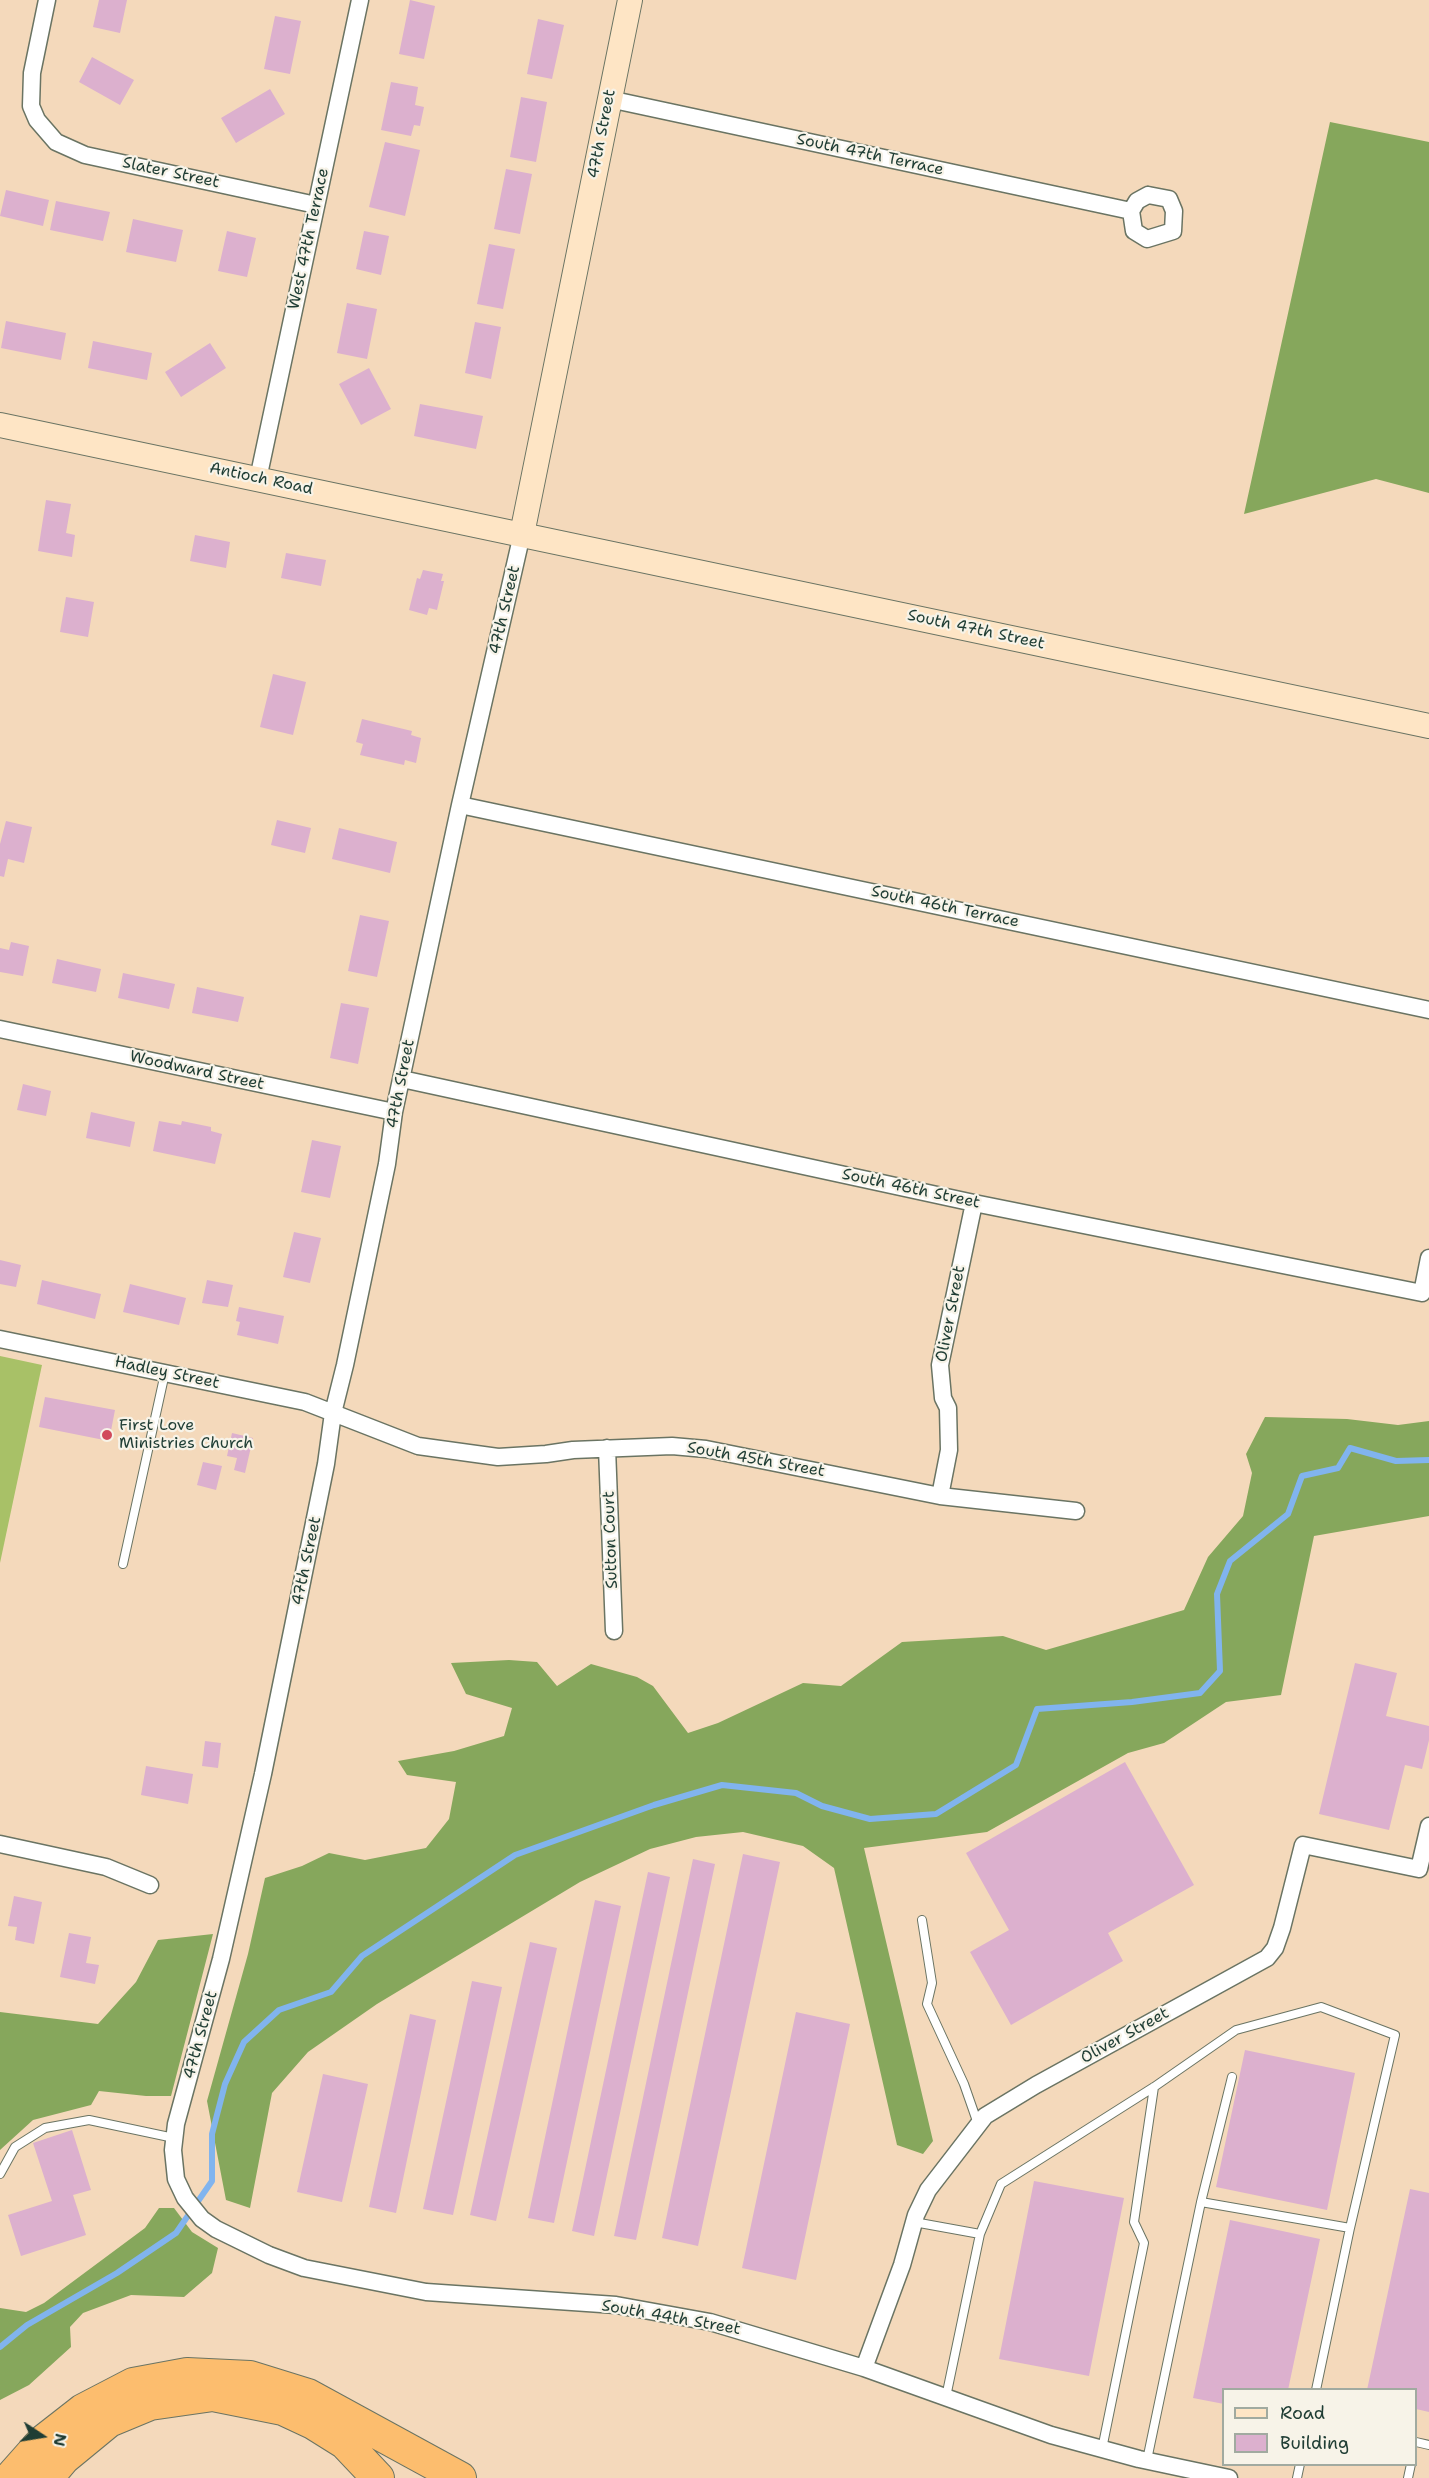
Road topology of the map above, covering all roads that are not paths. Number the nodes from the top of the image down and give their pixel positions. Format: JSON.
{"nodes":[{"id":1,"x":47,"y":0,"type":"edge"},
{"id":2,"x":360,"y":0,"type":"edge"},
{"id":3,"x":630,"y":0,"type":"edge"},
{"id":4,"x":609,"y":99,"type":"junction"},
{"id":5,"x":316,"y":205,"type":"junction"},
{"id":6,"x":1131,"y":212,"type":"dead end"},
{"id":7,"x":0,"y":425,"type":"edge"},
{"id":8,"x":258,"y":479,"type":"junction"},
{"id":9,"x":522,"y":534,"type":"junction"},
{"id":10,"x":1429,"y":726,"type":"edge"},
{"id":11,"x":460,"y":805,"type":"junction"},
{"id":12,"x":1429,"y":1010,"type":"edge"},
{"id":13,"x":0,"y":1029,"type":"edge"},
{"id":14,"x":402,"y":1079,"type":"junction"},
{"id":15,"x":394,"y":1112,"type":"junction"},
{"id":16,"x":974,"y":1203,"type":"junction"},
{"id":17,"x":1429,"y":1258,"type":"edge"},
{"id":18,"x":0,"y":1339,"type":"edge"},
{"id":19,"x":165,"y":1373,"type":"junction"},
{"id":20,"x":333,"y":1413,"type":"junction"},
{"id":21,"x":607,"y":1448,"type":"junction"},
{"id":22,"x":940,"y":1496,"type":"junction"},
{"id":23,"x":1076,"y":1511,"type":"dead end"},
{"id":24,"x":123,"y":1564,"type":"dead end"},
{"id":25,"x":614,"y":1631,"type":"dead end"},
{"id":26,"x":1429,"y":1826,"type":"edge"},
{"id":27,"x":0,"y":1844,"type":"edge"},
{"id":28,"x":150,"y":1885,"type":"dead end"},
{"id":29,"x":922,"y":1920,"type":"dead end"},
{"id":30,"x":1232,"y":2077,"type":"dead end"},
{"id":31,"x":1154,"y":2087,"type":"junction"},
{"id":32,"x":979,"y":2124,"type":"junction"},
{"id":33,"x":174,"y":2138,"type":"junction"},
{"id":34,"x":174,"y":2168,"type":"joint"},
{"id":35,"x":0,"y":2174,"type":"edge"},
{"id":36,"x":1201,"y":2202,"type":"junction"},
{"id":37,"x":914,"y":2222,"type":"junction"},
{"id":38,"x":1350,"y":2228,"type":"junction"},
{"id":39,"x":980,"y":2234,"type":"junction"},
{"id":40,"x":864,"y":2368,"type":"junction"},
{"id":41,"x":1316,"y":2388,"type":"edge"},
{"id":42,"x":946,"y":2397,"type":"junction"},
{"id":43,"x":1102,"y":2449,"type":"junction"},
{"id":44,"x":1147,"y":2460,"type":"junction"},
{"id":45,"x":10,"y":2478,"type":"edge"},
{"id":46,"x":47,"y":2478,"type":"edge"},
{"id":47,"x":378,"y":2478,"type":"edge"},
{"id":48,"x":460,"y":2478,"type":"edge"},
{"id":49,"x":1229,"y":2478,"type":"edge"}],
"edges":[{"from":1,"to":5,"type":"street","name":"Slater Street"},
{"from":2,"to":5,"type":"street","name":"West 47th Terrace"},
{"from":3,"to":4,"type":"main road","name":"47th Street"},
{"from":4,"to":6,"type":"street","name":"South 47th Terrace"},
{"from":4,"to":9,"type":"main road","name":"47th Street"},
{"from":5,"to":8,"type":"street","name":"West 47th Terrace"},
{"from":7,"to":8,"type":"main road","name":"Antioch Road"},
{"from":8,"to":9,"type":"main road","name":"Antioch Road"},
{"from":9,"to":10,"type":"main road","name":"South 47th Street"},
{"from":9,"to":11,"type":"street","name":"47th Street"},
{"from":11,"to":12,"type":"street","name":"South 46th Terrace"},
{"from":11,"to":14,"type":"street","name":"47th Street"},
{"from":13,"to":15,"type":"street","name":"Woodward Street"},
{"from":14,"to":15,"type":"street","name":"47th Street"},
{"from":14,"to":16,"type":"street","name":"South 46th Street"},
{"from":15,"to":20,"type":"street","name":"47th Street"},
{"from":16,"to":17,"type":"street","name":"South 46th Street"},
{"from":16,"to":22,"type":"street","name":"Oliver Street"},
{"from":18,"to":19,"type":"street","name":"Hadley Street"},
{"from":19,"to":20,"type":"street","name":"Hadley Street"},
{"from":19,"to":24,"type":"lane"},
{"from":20,"to":21,"type":"street","name":"South 45th Street"},
{"from":20,"to":33,"type":"street","name":"47th Street"},
{"from":21,"to":22,"type":"street","name":"South 45th Street"},
{"from":21,"to":25,"type":"street","name":"Sutton Court"},
{"from":22,"to":23,"type":"street","name":"South 45th Street"},
{"from":26,"to":32,"type":"street","name":"Oliver Street"},
{"from":27,"to":28,"type":"street"},
{"from":29,"to":32,"type":"lane"},
{"from":30,"to":36,"type":"lane"},
{"from":31,"to":38,"type":"lane"},
{"from":31,"to":39,"type":"lane"},
{"from":31,"to":43,"type":"lane"},
{"from":32,"to":37,"type":"street","name":"Oliver Street"},
{"from":33,"to":34,"type":"street","name":"47th Street"},
{"from":33,"to":35,"type":"lane"},
{"from":34,"to":40,"type":"street","name":"South 44th Street"},
{"from":36,"to":38,"type":"lane"},
{"from":36,"to":44,"type":"lane"},
{"from":37,"to":39,"type":"lane"},
{"from":37,"to":40,"type":"street","name":"Oliver Street"},
{"from":38,"to":41,"type":"lane"},
{"from":39,"to":42,"type":"lane"},
{"from":40,"to":42,"type":"street","name":"South 44th Street"},
{"from":42,"to":43,"type":"street","name":"South 44th Street"},
{"from":43,"to":44,"type":"street","name":"South 44th Street"},
{"from":44,"to":49,"type":"street","name":"South 44th Street"},
{"from":45,"to":48,"type":"highway"},
{"from":46,"to":47,"type":"highway"}]}
